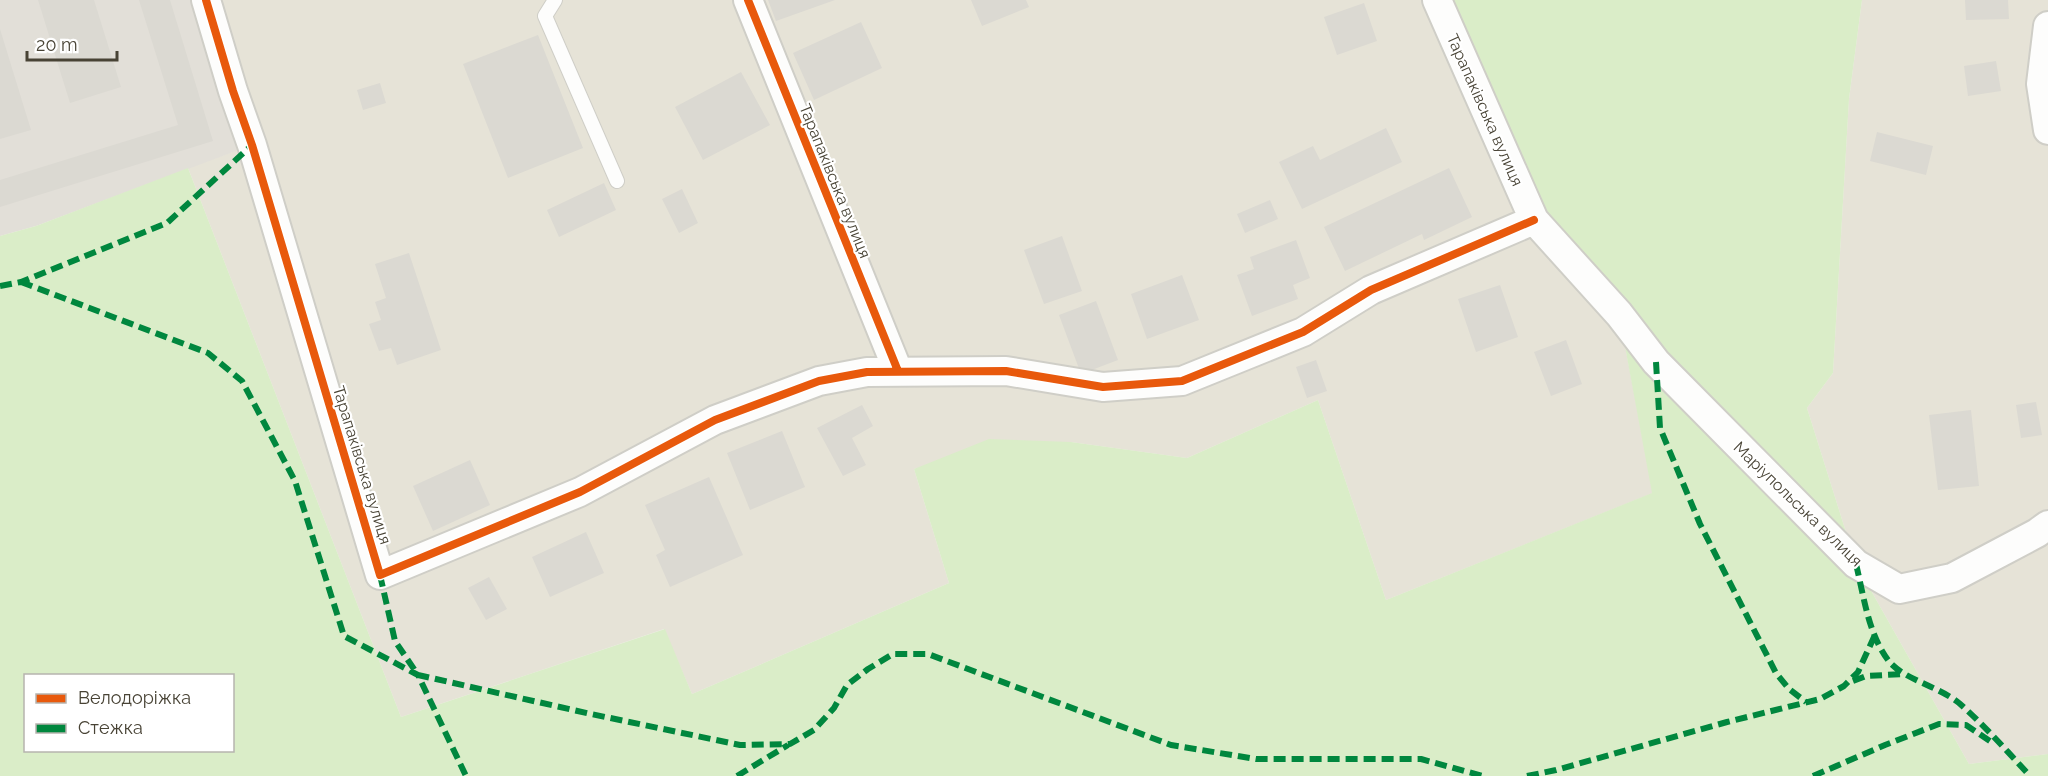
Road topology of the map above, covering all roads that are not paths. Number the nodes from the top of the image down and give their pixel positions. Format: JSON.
{"nodes":[{"id":1,"x":206,"y":0,"type":"edge"},
{"id":2,"x":555,"y":0,"type":"edge"},
{"id":3,"x":748,"y":0,"type":"edge"},
{"id":4,"x":1437,"y":0,"type":"edge"},
{"id":5,"x":2048,"y":26,"type":"edge"},
{"id":6,"x":2048,"y":130,"type":"edge"},
{"id":7,"x":617,"y":181,"type":"dead end"},
{"id":8,"x":1534,"y":220,"type":"junction"},
{"id":9,"x":1619,"y":314,"type":"joint"},
{"id":10,"x":898,"y":371,"type":"junction"},
{"id":11,"x":2048,"y":525,"type":"edge"}],
"edges":[{"from":1,"to":10,"type":"street","name":"Тарапаківська вулиця"},
{"from":2,"to":7,"type":"lane"},
{"from":3,"to":10,"type":"street","name":"Тарапаківська вулиця"},
{"from":4,"to":8,"type":"street","name":"Тарапаківська вулиця"},
{"from":5,"to":6,"type":"street"},
{"from":8,"to":9,"type":"street","name":"Тарапаківська вулиця"},
{"from":8,"to":10,"type":"street","name":"Тарапаківська вулиця"},
{"from":9,"to":11,"type":"street","name":"Маріупольська вулиця"}]}
